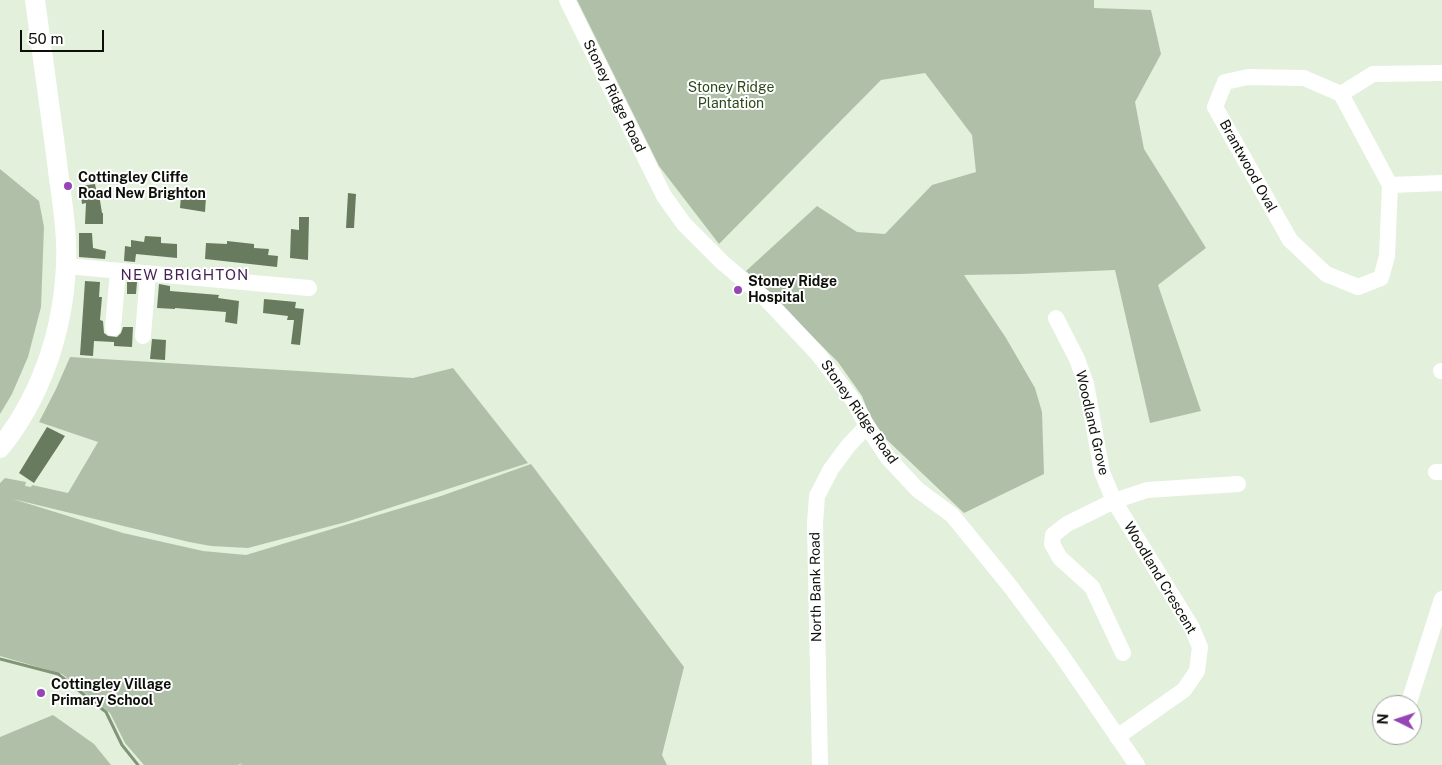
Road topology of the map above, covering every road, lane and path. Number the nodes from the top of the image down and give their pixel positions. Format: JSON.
{"nodes":[{"id":1,"x":35,"y":0,"type":"edge"},
{"id":2,"x":567,"y":0,"type":"edge"},
{"id":3,"x":1442,"y":73,"type":"edge"},
{"id":4,"x":1341,"y":94,"type":"junction"},
{"id":5,"x":1442,"y":183,"type":"edge"},
{"id":6,"x":1390,"y":185,"type":"junction"},
{"id":7,"x":66,"y":266,"type":"junction"},
{"id":8,"x":118,"y":271,"type":"junction"},
{"id":9,"x":148,"y":274,"type":"junction"},
{"id":10,"x":309,"y":288,"type":"dead end"},
{"id":11,"x":1056,"y":318,"type":"dead end"},
{"id":12,"x":113,"y":328,"type":"dead end"},
{"id":13,"x":143,"y":336,"type":"dead end"},
{"id":14,"x":867,"y":426,"type":"junction"},
{"id":15,"x":0,"y":448,"type":"edge"},
{"id":16,"x":1238,"y":484,"type":"dead end"},
{"id":17,"x":1114,"y":501,"type":"junction"},
{"id":18,"x":1442,"y":599,"type":"edge"},
{"id":19,"x":1124,"y":653,"type":"dead end"},
{"id":20,"x":1411,"y":695,"type":"edge"},
{"id":21,"x":1117,"y":737,"type":"junction"},
{"id":22,"x":820,"y":765,"type":"edge"},
{"id":23,"x":1137,"y":765,"type":"edge"}],
"edges":[{"from":1,"to":7,"type":"main road"},
{"from":2,"to":14,"type":"street","name":"Stoney Ridge Road"},
{"from":3,"to":4,"type":"street"},
{"from":4,"to":6,"type":"street","name":"Brantwood Oval"},
{"from":4,"to":6,"type":"street","name":"Brantwood Oval"},
{"from":5,"to":6,"type":"street"},
{"from":7,"to":8,"type":"street"},
{"from":7,"to":15,"type":"main road"},
{"from":8,"to":9,"type":"street"},
{"from":8,"to":12,"type":"street"},
{"from":9,"to":10,"type":"street"},
{"from":9,"to":13,"type":"street"},
{"from":11,"to":17,"type":"street","name":"Woodland Grove"},
{"from":14,"to":21,"type":"street","name":"Stoney Ridge Road"},
{"from":14,"to":22,"type":"street","name":"North Bank Road"},
{"from":16,"to":17,"type":"street"},
{"from":17,"to":19,"type":"street"},
{"from":17,"to":21,"type":"street","name":"Woodland Crescent"},
{"from":18,"to":20,"type":"street"},
{"from":21,"to":23,"type":"street","name":"Stoney Ridge Road"}]}
